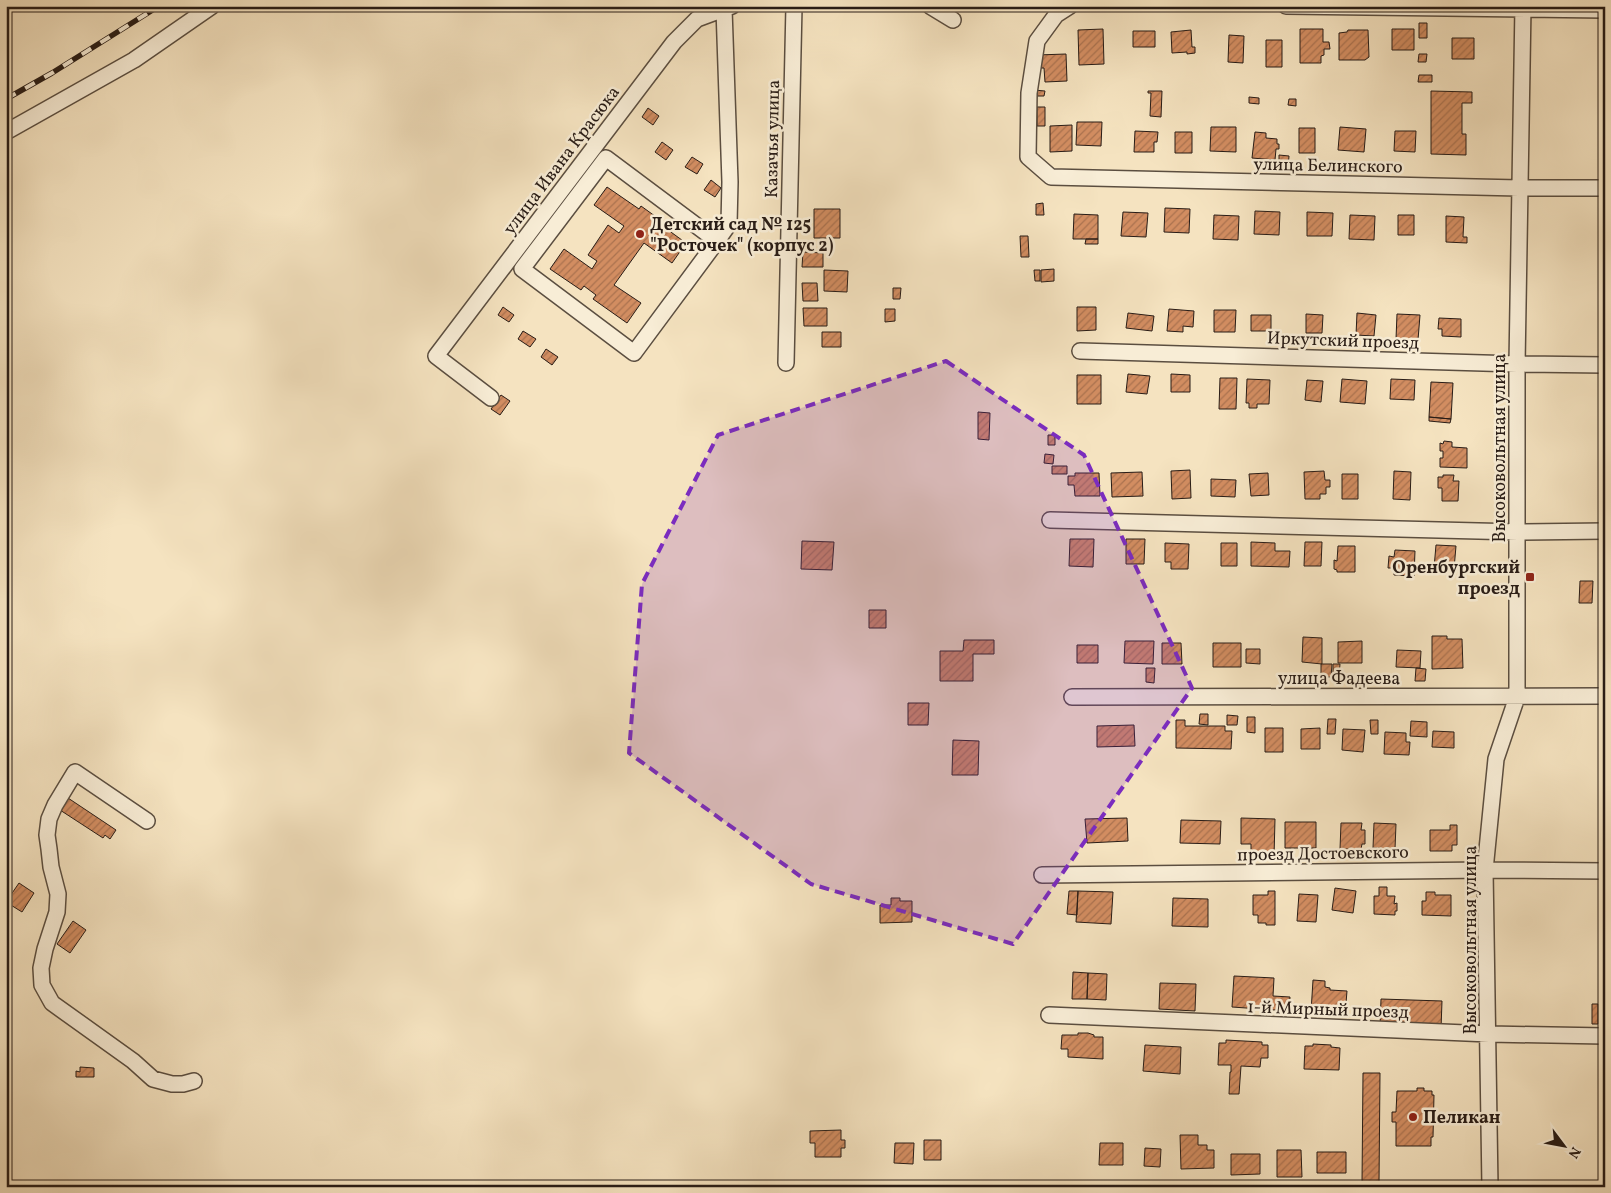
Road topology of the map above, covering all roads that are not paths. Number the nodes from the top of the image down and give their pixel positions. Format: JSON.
{"nodes":[{"id":1,"x":212,"y":6,"type":"edge"},
{"id":2,"x":794,"y":6,"type":"edge"},
{"id":3,"x":930,"y":6,"type":"edge"},
{"id":4,"x":1070,"y":6,"type":"edge"},
{"id":5,"x":1286,"y":6,"type":"edge"},
{"id":6,"x":1523,"y":7,"type":"edge"},
{"id":7,"x":728,"y":8,"type":"edge"},
{"id":8,"x":1587,"y":8,"type":"edge"},
{"id":9,"x":1605,"y":10,"type":"edge"},
{"id":10,"x":953,"y":20,"type":"dead end"},
{"id":11,"x":6,"y":132,"type":"edge"},
{"id":12,"x":1519,"y":188,"type":"junction"},
{"id":13,"x":1605,"y":188,"type":"edge"},
{"id":14,"x":717,"y":241,"type":"junction"},
{"id":15,"x":1080,"y":351,"type":"dead end"},
{"id":16,"x":786,"y":364,"type":"dead end"},
{"id":17,"x":1517,"y":364,"type":"junction"},
{"id":18,"x":1605,"y":365,"type":"edge"},
{"id":19,"x":491,"y":398,"type":"dead end"},
{"id":20,"x":1050,"y":520,"type":"dead end"},
{"id":21,"x":1605,"y":530,"type":"edge"},
{"id":22,"x":1518,"y":532,"type":"junction"},
{"id":23,"x":1605,"y":696,"type":"edge"},
{"id":24,"x":1072,"y":697,"type":"dead end"},
{"id":25,"x":1517,"y":697,"type":"junction"},
{"id":26,"x":147,"y":821,"type":"dead end"},
{"id":27,"x":1485,"y":870,"type":"junction"},
{"id":28,"x":1605,"y":871,"type":"edge"},
{"id":29,"x":1042,"y":874,"type":"dead end"},
{"id":30,"x":1049,"y":1015,"type":"dead end"},
{"id":31,"x":1489,"y":1034,"type":"junction"},
{"id":32,"x":1605,"y":1036,"type":"edge"},
{"id":33,"x":194,"y":1081,"type":"dead end"},
{"id":34,"x":1490,"y":1187,"type":"edge"}],
"edges":[{"from":1,"to":11,"type":"street"},
{"from":2,"to":16,"type":"street","name":"Казачья улица"},
{"from":3,"to":10,"type":"street"},
{"from":4,"to":12,"type":"street","name":"улица Белинского"},
{"from":5,"to":6,"type":"street"},
{"from":6,"to":8,"type":"street"},
{"from":6,"to":12,"type":"street","name":"Высоковольтная улица"},
{"from":7,"to":14,"type":"street"},
{"from":7,"to":19,"type":"street","name":"улица Ивана Красюка"},
{"from":8,"to":9,"type":"street"},
{"from":12,"to":13,"type":"street","name":"улица Белинского"},
{"from":12,"to":17,"type":"street","name":"Высоковольтная улица"},
{"from":14,"to":14,"type":"street"},
{"from":15,"to":17,"type":"street","name":"Иркутский проезд"},
{"from":17,"to":18,"type":"street","name":"Иркутский проезд"},
{"from":17,"to":22,"type":"street","name":"Высоковольтная улица"},
{"from":20,"to":22,"type":"street"},
{"from":21,"to":22,"type":"street"},
{"from":22,"to":25,"type":"street","name":"Высоковольтная улица"},
{"from":23,"to":25,"type":"street","name":"улица Фадеева"},
{"from":24,"to":25,"type":"street","name":"улица Фадеева"},
{"from":25,"to":27,"type":"street","name":"Высоковольтная улица"},
{"from":26,"to":33,"type":"street"},
{"from":27,"to":28,"type":"street","name":"проезд Достоевского"},
{"from":27,"to":29,"type":"street","name":"проезд Достоевского"},
{"from":27,"to":31,"type":"street","name":"Высоковольтная улица"},
{"from":30,"to":31,"type":"street","name":"1-й Мирный проезд"},
{"from":31,"to":32,"type":"street","name":"1-й Мирный проезд"},
{"from":31,"to":34,"type":"street","name":"Высоковольтная улица"}]}
